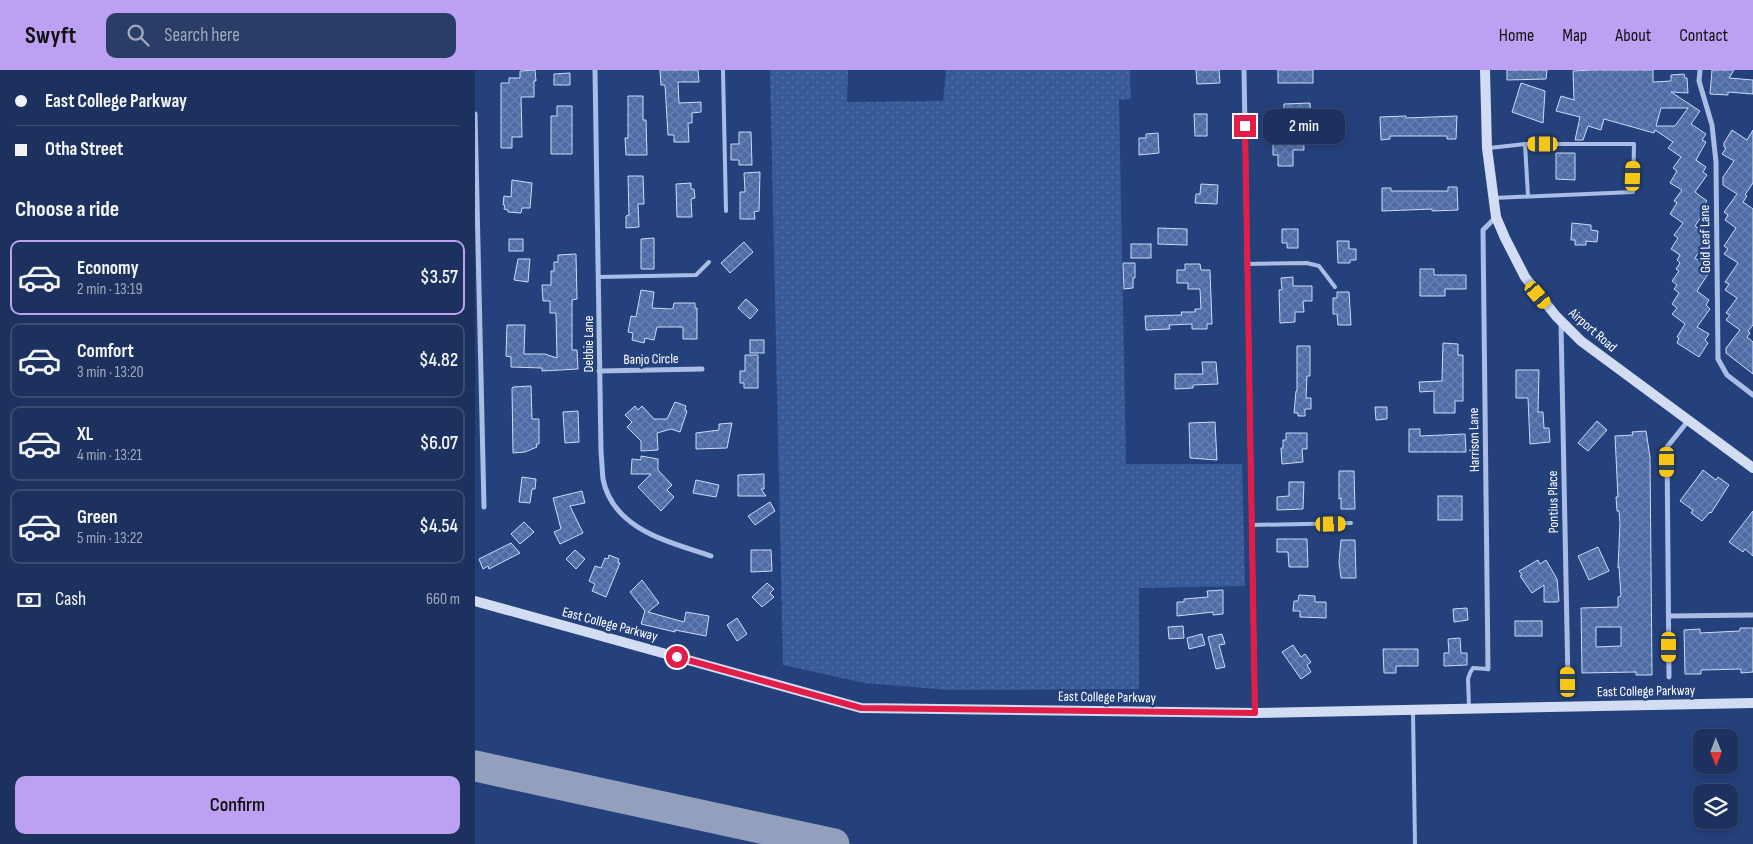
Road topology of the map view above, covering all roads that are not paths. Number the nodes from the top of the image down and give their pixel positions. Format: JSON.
{"nodes":[{"id":1,"x":595,"y":70,"type":"edge"},
{"id":2,"x":723,"y":70,"type":"edge"},
{"id":3,"x":1244,"y":70,"type":"edge"},
{"id":4,"x":1485,"y":70,"type":"edge"},
{"id":5,"x":1700,"y":70,"type":"edge"},
{"id":6,"x":475,"y":114,"type":"edge"},
{"id":7,"x":1525,"y":144,"type":"junction"},
{"id":8,"x":1487,"y":148,"type":"junction"},
{"id":9,"x":1529,"y":196,"type":"junction"},
{"id":10,"x":1493,"y":198,"type":"junction"},
{"id":11,"x":726,"y":211,"type":"dead end"},
{"id":12,"x":1497,"y":217,"type":"junction"},
{"id":13,"x":709,"y":262,"type":"dead end"},
{"id":14,"x":1247,"y":264,"type":"junction"},
{"id":15,"x":599,"y":277,"type":"junction"},
{"id":16,"x":1335,"y":287,"type":"dead end"},
{"id":17,"x":1561,"y":321,"type":"junction"},
{"id":18,"x":702,"y":370,"type":"dead end"},
{"id":19,"x":599,"y":371,"type":"junction"},
{"id":20,"x":1753,"y":395,"type":"edge"},
{"id":21,"x":1688,"y":421,"type":"junction"},
{"id":22,"x":1753,"y":468,"type":"edge"},
{"id":23,"x":484,"y":507,"type":"dead end"},
{"id":24,"x":1351,"y":523,"type":"dead end"},
{"id":25,"x":1252,"y":525,"type":"junction"},
{"id":26,"x":711,"y":556,"type":"dead end"},
{"id":27,"x":475,"y":601,"type":"edge"},
{"id":28,"x":1753,"y":615,"type":"edge"},
{"id":29,"x":1669,"y":616,"type":"junction"},
{"id":30,"x":1488,"y":669,"type":"joint"},
{"id":31,"x":1669,"y":678,"type":"dead end"},
{"id":32,"x":1568,"y":682,"type":"dead end"},
{"id":33,"x":1753,"y":703,"type":"edge"},
{"id":34,"x":1469,"y":709,"type":"junction"},
{"id":35,"x":1413,"y":710,"type":"junction"},
{"id":36,"x":1255,"y":713,"type":"junction"},
{"id":37,"x":1415,"y":844,"type":"edge"}],
"edges":[{"from":1,"to":15,"type":"street","name":"Debbie Lane"},
{"from":2,"to":11,"type":"lane"},
{"from":3,"to":14,"type":"street"},
{"from":4,"to":8,"type":"main road","name":"Airport Road"},
{"from":5,"to":20,"type":"street","name":"Gold Leaf Lane"},
{"from":6,"to":23,"type":"street"},
{"from":7,"to":8,"type":"lane"},
{"from":7,"to":9,"type":"lane"},
{"from":7,"to":9,"type":"lane"},
{"from":8,"to":10,"type":"main road","name":"Airport Road"},
{"from":9,"to":10,"type":"lane"},
{"from":10,"to":12,"type":"main road","name":"Airport Road"},
{"from":12,"to":17,"type":"main road","name":"Airport Road"},
{"from":12,"to":30,"type":"street","name":"Harrison Lane"},
{"from":13,"to":15,"type":"lane"},
{"from":14,"to":16,"type":"lane"},
{"from":14,"to":25,"type":"street"},
{"from":15,"to":19,"type":"street","name":"Debbie Lane"},
{"from":17,"to":21,"type":"main road","name":"Airport Road"},
{"from":17,"to":32,"type":"street","name":"Pontius Place"},
{"from":18,"to":19,"type":"street","name":"Banjo Circle"},
{"from":19,"to":26,"type":"street","name":"Debbie Lane"},
{"from":21,"to":22,"type":"main road","name":"Airport Road"},
{"from":21,"to":29,"type":"street"},
{"from":24,"to":25,"type":"lane"},
{"from":25,"to":36,"type":"street"},
{"from":27,"to":36,"type":"main road","name":"East College Parkway"},
{"from":28,"to":29,"type":"street"},
{"from":29,"to":31,"type":"street"},
{"from":30,"to":34,"type":"lane"},
{"from":33,"to":34,"type":"main road","name":"East College Parkway"},
{"from":34,"to":35,"type":"main road","name":"East College Parkway"},
{"from":35,"to":36,"type":"main road","name":"East College Parkway"},
{"from":35,"to":37,"type":"lane"}]}
